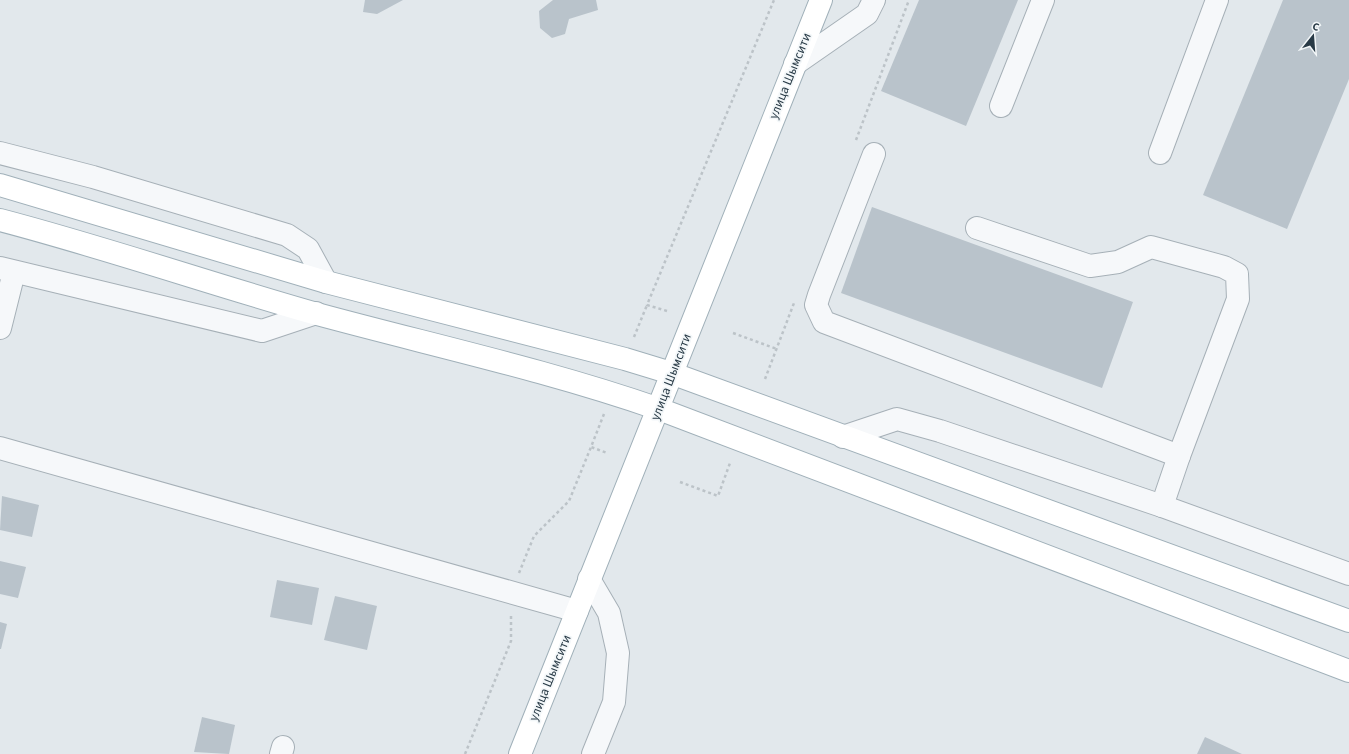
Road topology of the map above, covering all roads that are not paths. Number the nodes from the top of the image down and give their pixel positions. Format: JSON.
{"nodes":[{"id":1,"x":821,"y":0,"type":"edge"},
{"id":2,"x":874,"y":0,"type":"edge"},
{"id":3,"x":1043,"y":0,"type":"edge"},
{"id":4,"x":1217,"y":0,"type":"edge"},
{"id":5,"x":795,"y":64,"type":"junction"},
{"id":6,"x":1001,"y":106,"type":"dead end"},
{"id":7,"x":0,"y":153,"type":"edge"},
{"id":8,"x":1160,"y":153,"type":"dead end"},
{"id":9,"x":874,"y":154,"type":"dead end"},
{"id":10,"x":0,"y":185,"type":"edge"},
{"id":11,"x":0,"y":220,"type":"edge"},
{"id":12,"x":977,"y":228,"type":"dead end"},
{"id":13,"x":7,"y":270,"type":"edge"},
{"id":14,"x":326,"y":282,"type":"junction"},
{"id":15,"x":316,"y":313,"type":"junction"},
{"id":16,"x":0,"y":328,"type":"edge"},
{"id":17,"x":671,"y":373,"type":"junction"},
{"id":18,"x":659,"y":409,"type":"junction"},
{"id":19,"x":843,"y":437,"type":"junction"},
{"id":20,"x":0,"y":448,"type":"edge"},
{"id":21,"x":1179,"y":456,"type":"junction"},
{"id":22,"x":1162,"y":506,"type":"junction"},
{"id":23,"x":1349,"y":574,"type":"edge"},
{"id":24,"x":589,"y":579,"type":"junction"},
{"id":25,"x":577,"y":611,"type":"junction"},
{"id":26,"x":1349,"y":621,"type":"edge"},
{"id":27,"x":1349,"y":671,"type":"edge"},
{"id":28,"x":520,"y":754,"type":"edge"},
{"id":29,"x":593,"y":754,"type":"edge"}],
"edges":[{"from":1,"to":5,"type":"main road","name":"улица Шымсити"},
{"from":2,"to":5,"type":"street"},
{"from":3,"to":6,"type":"street"},
{"from":4,"to":8,"type":"street"},
{"from":5,"to":17,"type":"main road","name":"улица Шымсити"},
{"from":7,"to":14,"type":"street"},
{"from":9,"to":21,"type":"street"},
{"from":10,"to":14,"type":"main road"},
{"from":11,"to":15,"type":"main road"},
{"from":12,"to":21,"type":"street"},
{"from":13,"to":15,"type":"street"},
{"from":13,"to":16,"type":"street"},
{"from":14,"to":17,"type":"main road"},
{"from":15,"to":18,"type":"main road"},
{"from":17,"to":18,"type":"main road","name":"улица Шымсити"},
{"from":17,"to":19,"type":"main road"},
{"from":18,"to":24,"type":"main road","name":"улица Шымсити"},
{"from":18,"to":27,"type":"main road"},
{"from":19,"to":22,"type":"street"},
{"from":19,"to":26,"type":"main road"},
{"from":20,"to":25,"type":"street"},
{"from":21,"to":22,"type":"street"},
{"from":22,"to":23,"type":"street"},
{"from":24,"to":25,"type":"main road","name":"улица Шымсити"},
{"from":24,"to":29,"type":"street"},
{"from":25,"to":28,"type":"main road","name":"улица Шымсити"}]}
